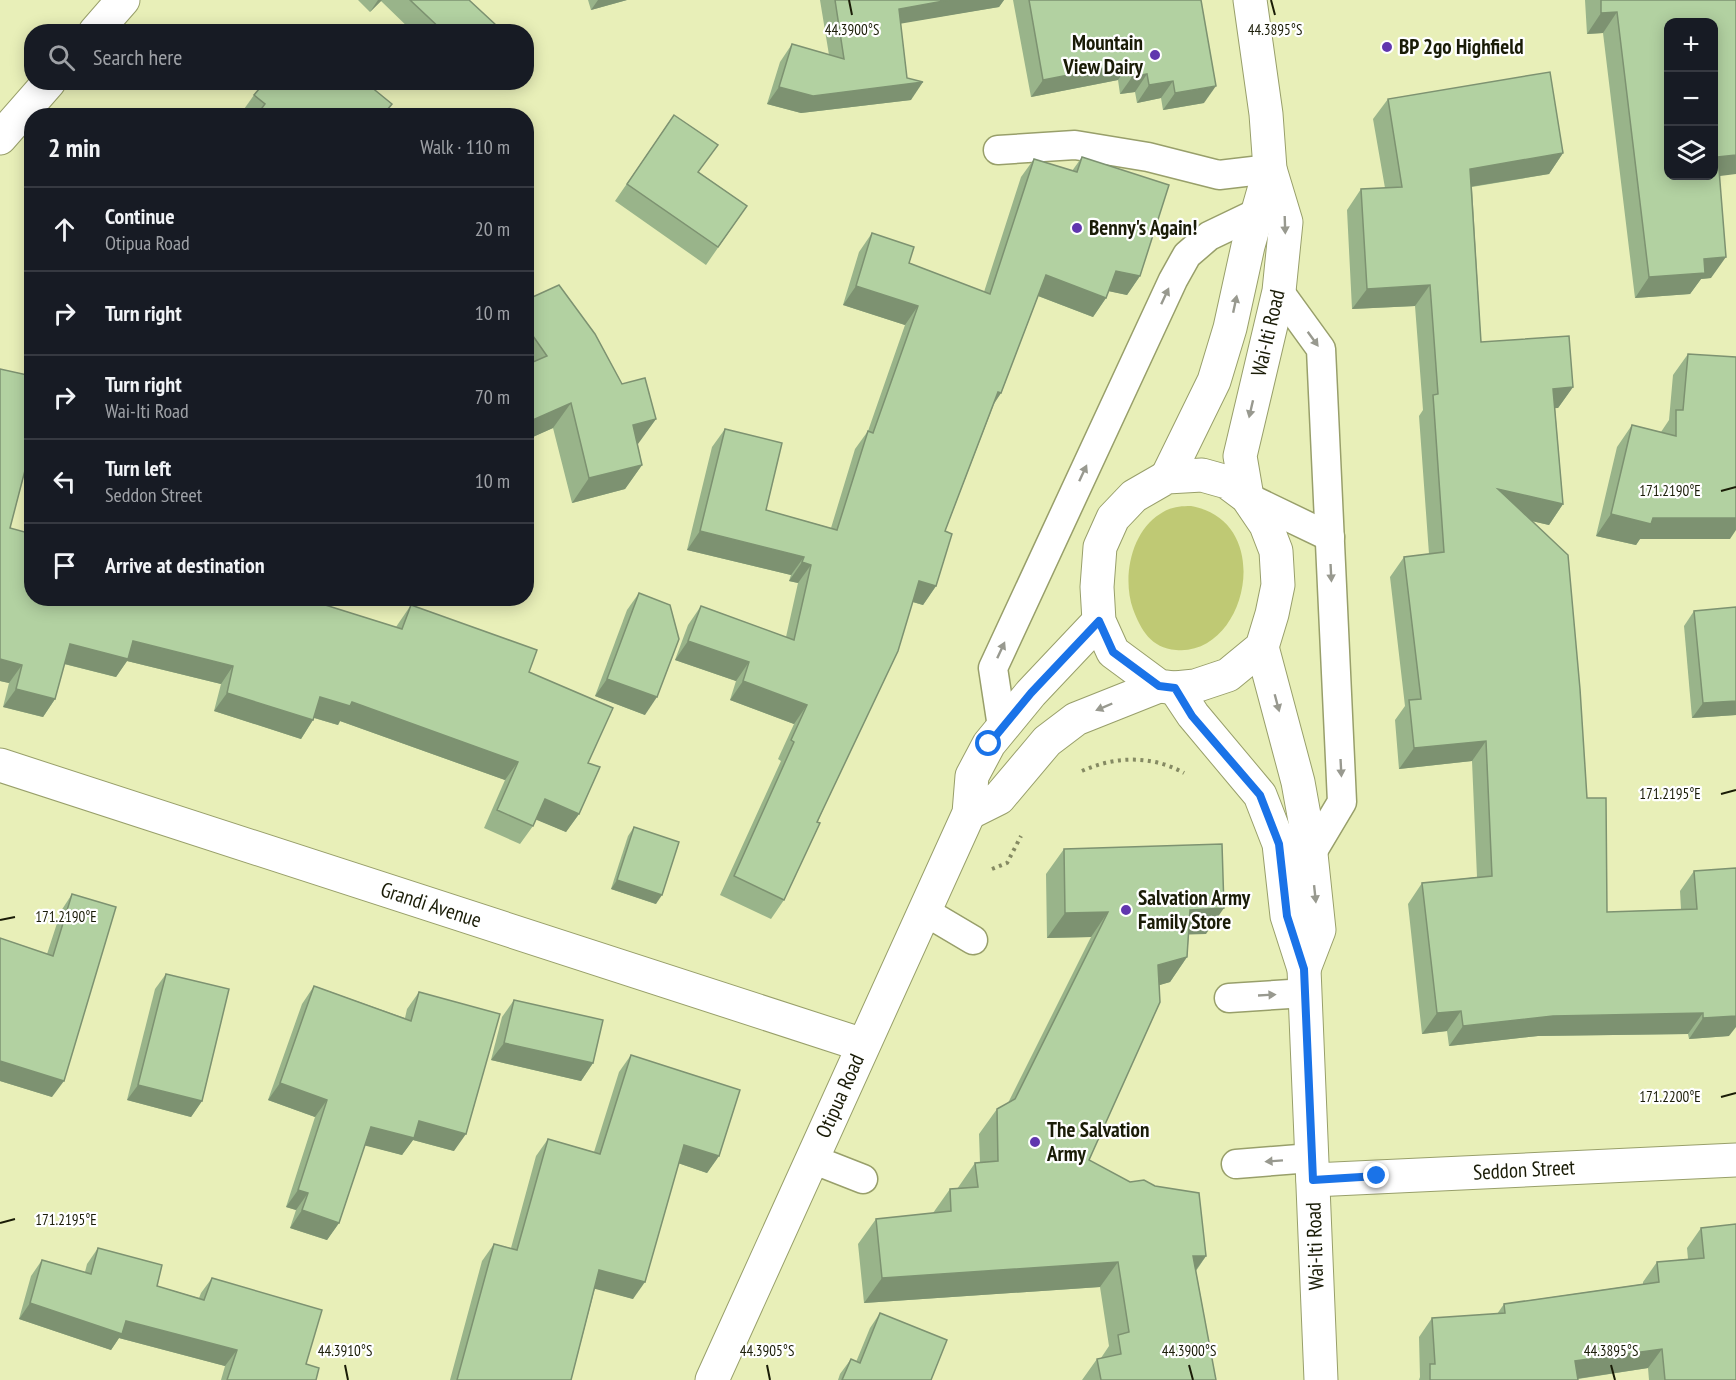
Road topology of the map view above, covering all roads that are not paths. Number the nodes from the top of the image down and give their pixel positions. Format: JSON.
{"nodes":[{"id":1,"x":123,"y":0,"type":"edge"},
{"id":2,"x":1250,"y":0,"type":"edge"},
{"id":3,"x":102,"y":24,"type":"edge"},
{"id":4,"x":42,"y":90,"type":"edge"},
{"id":5,"x":26,"y":108,"type":"edge"},
{"id":6,"x":24,"y":111,"type":"edge"},
{"id":7,"x":0,"y":138,"type":"edge"},
{"id":8,"x":998,"y":150,"type":"dead end"},
{"id":9,"x":1270,"y":169,"type":"junction"},
{"id":10,"x":1257,"y":213,"type":"junction"},
{"id":11,"x":1279,"y":291,"type":"junction"},
{"id":12,"x":1167,"y":477,"type":"junction"},
{"id":13,"x":1247,"y":497,"type":"junction"},
{"id":14,"x":1330,"y":537,"type":"junction"},
{"id":15,"x":1099,"y":621,"type":"junction"},
{"id":16,"x":1262,"y":647,"type":"junction"},
{"id":17,"x":1167,"y":687,"type":"junction"},
{"id":18,"x":1002,"y":727,"type":"junction"},
{"id":19,"x":0,"y":765,"type":"edge"},
{"id":20,"x":969,"y":813,"type":"junction"},
{"id":21,"x":1311,"y":854,"type":"junction"},
{"id":22,"x":924,"y":911,"type":"junction"},
{"id":23,"x":973,"y":940,"type":"dead end"},
{"id":24,"x":1305,"y":981,"type":"junction"},
{"id":25,"x":1229,"y":998,"type":"dead end"},
{"id":26,"x":862,"y":1045,"type":"junction"},
{"id":27,"x":812,"y":1159,"type":"junction"},
{"id":28,"x":1736,"y":1160,"type":"edge"},
{"id":29,"x":1236,"y":1164,"type":"dead end"},
{"id":30,"x":1312,"y":1169,"type":"junction"},
{"id":31,"x":863,"y":1179,"type":"dead end"},
{"id":32,"x":712,"y":1380,"type":"edge"},
{"id":33,"x":1321,"y":1380,"type":"edge"}],
"edges":[{"from":1,"to":3,"type":"street"},
{"from":2,"to":9,"type":"street","name":"Wai-Iti Road"},
{"from":4,"to":5,"type":"street"},
{"from":6,"to":7,"type":"street"},
{"from":8,"to":9,"type":"lane"},
{"from":9,"to":10,"type":"street","name":"Wai-Iti Road"},
{"from":9,"to":11,"type":"street","name":"Wai-Iti Road","one_way":true},
{"from":12,"to":10,"type":"street","name":"Wai-Iti Road","one_way":true},
{"from":18,"to":10,"type":"lane","one_way":true},
{"from":11,"to":13,"type":"street","name":"Wai-Iti Road","one_way":true},
{"from":11,"to":14,"type":"lane","one_way":true},
{"from":12,"to":13,"type":"street"},
{"from":12,"to":15,"type":"street"},
{"from":13,"to":14,"type":"lane"},
{"from":13,"to":16,"type":"street"},
{"from":14,"to":21,"type":"lane","one_way":true},
{"from":15,"to":17,"type":"street"},
{"from":15,"to":18,"type":"street","name":"Otipua Road"},
{"from":16,"to":17,"type":"street"},
{"from":16,"to":21,"type":"street","name":"Wai-Iti Road","one_way":true},
{"from":17,"to":20,"type":"street","one_way":true},
{"from":17,"to":24,"type":"street","name":"Wai-Iti Road"},
{"from":18,"to":20,"type":"street","name":"Otipua Road"},
{"from":19,"to":26,"type":"street","name":"Grandi Avenue"},
{"from":20,"to":22,"type":"street","name":"Otipua Road"},
{"from":21,"to":24,"type":"street","name":"Wai-Iti Road","one_way":true},
{"from":22,"to":23,"type":"lane"},
{"from":22,"to":26,"type":"street","name":"Otipua Road"},
{"from":25,"to":24,"type":"lane","one_way":true},
{"from":24,"to":30,"type":"street","name":"Wai-Iti Road"},
{"from":26,"to":27,"type":"street","name":"Otipua Road"},
{"from":27,"to":31,"type":"lane"},
{"from":27,"to":32,"type":"street","name":"Otipua Road"},
{"from":28,"to":30,"type":"street","name":"Seddon Street"},
{"from":30,"to":29,"type":"lane","one_way":true},
{"from":30,"to":33,"type":"street","name":"Wai-Iti Road"}]}
